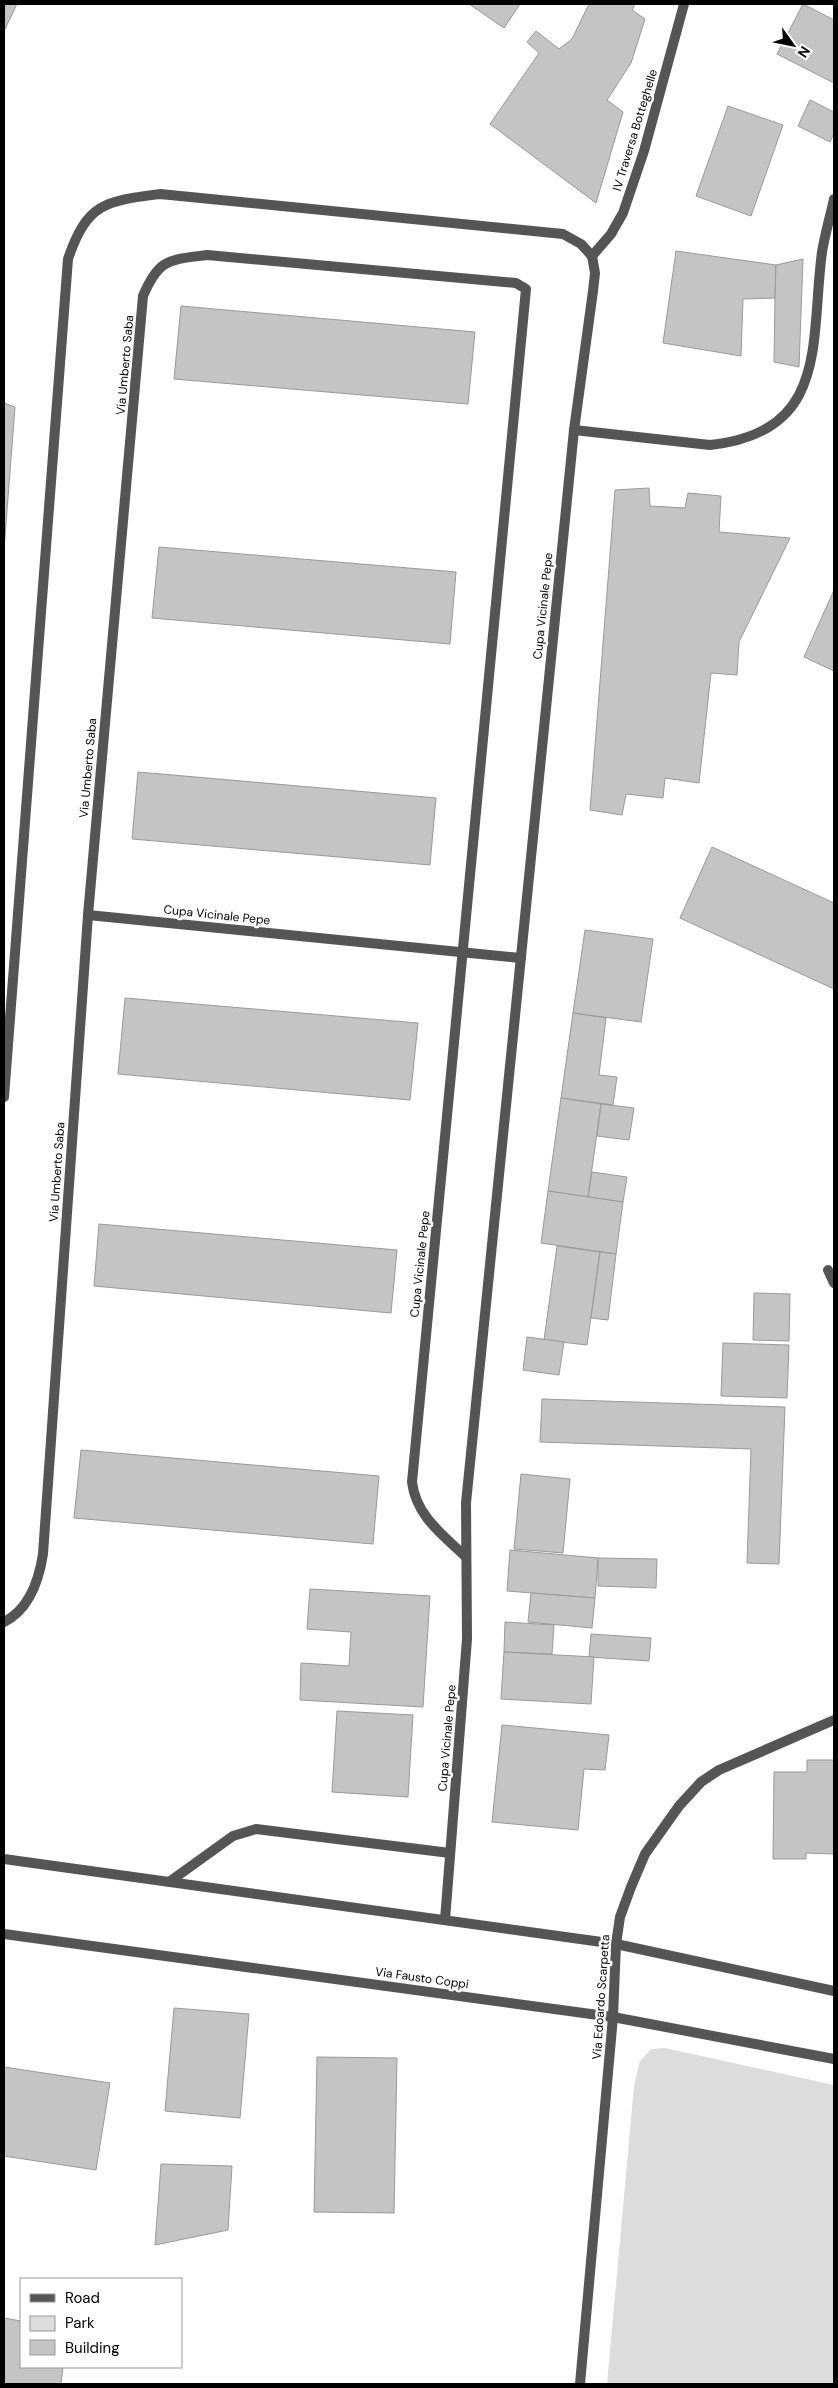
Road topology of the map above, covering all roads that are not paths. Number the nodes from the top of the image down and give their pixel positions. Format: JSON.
{"nodes":[{"id":1,"x":684,"y":4,"type":"edge"},
{"id":2,"x":834,"y":200,"type":"edge"},
{"id":3,"x":592,"y":256,"type":"junction"},
{"id":4,"x":516,"y":283,"type":"joint"},
{"id":5,"x":574,"y":430,"type":"junction"},
{"id":6,"x":88,"y":915,"type":"junction"},
{"id":7,"x":463,"y":953,"type":"junction"},
{"id":8,"x":521,"y":958,"type":"junction"},
{"id":9,"x":4,"y":1097,"type":"edge"},
{"id":10,"x":828,"y":1270,"type":"dead end"},
{"id":11,"x":834,"y":1283,"type":"edge"},
{"id":12,"x":466,"y":1557,"type":"junction"},
{"id":13,"x":4,"y":1622,"type":"edge"},
{"id":14,"x":834,"y":1720,"type":"edge"},
{"id":15,"x":450,"y":1853,"type":"junction"},
{"id":16,"x":4,"y":1859,"type":"edge"},
{"id":17,"x":169,"y":1882,"type":"junction"},
{"id":18,"x":445,"y":1920,"type":"junction"},
{"id":19,"x":4,"y":1934,"type":"edge"},
{"id":20,"x":616,"y":1944,"type":"junction"},
{"id":21,"x":834,"y":1991,"type":"edge"},
{"id":22,"x":613,"y":2017,"type":"junction"},
{"id":23,"x":834,"y":2059,"type":"edge"},
{"id":24,"x":580,"y":2384,"type":"edge"}],
"edges":[{"from":1,"to":3,"type":"street","name":"IV Traversa Botteghelle"},
{"from":2,"to":5,"type":"street"},
{"from":3,"to":5,"type":"street","name":"Cupa Vicinale Pepe"},
{"from":3,"to":9,"type":"street"},
{"from":4,"to":6,"type":"street","name":"Via Umberto Saba"},
{"from":4,"to":7,"type":"street","name":"Cupa Vicinale Pepe"},
{"from":5,"to":8,"type":"street","name":"Cupa Vicinale Pepe"},
{"from":6,"to":7,"type":"street","name":"Cupa Vicinale Pepe"},
{"from":6,"to":13,"type":"street","name":"Via Umberto Saba"},
{"from":7,"to":8,"type":"street","name":"Cupa Vicinale Pepe"},
{"from":7,"to":12,"type":"street","name":"Cupa Vicinale Pepe"},
{"from":8,"to":12,"type":"street","name":"Cupa Vicinale Pepe"},
{"from":10,"to":11,"type":"street"},
{"from":12,"to":15,"type":"street","name":"Cupa Vicinale Pepe"},
{"from":14,"to":20,"type":"street","name":"Via Edoardo Scarpetta"},
{"from":15,"to":17,"type":"street"},
{"from":15,"to":18,"type":"street","name":"Cupa Vicinale Pepe"},
{"from":16,"to":17,"type":"street"},
{"from":17,"to":18,"type":"street"},
{"from":18,"to":20,"type":"street"},
{"from":19,"to":22,"type":"street","name":"Via Fausto Coppi"},
{"from":20,"to":21,"type":"street"},
{"from":20,"to":22,"type":"street","name":"Via Edoardo Scarpetta"},
{"from":22,"to":23,"type":"street","name":"Via Fausto Coppi"},
{"from":22,"to":24,"type":"street","name":"Via Edoardo Scarpetta"}]}
